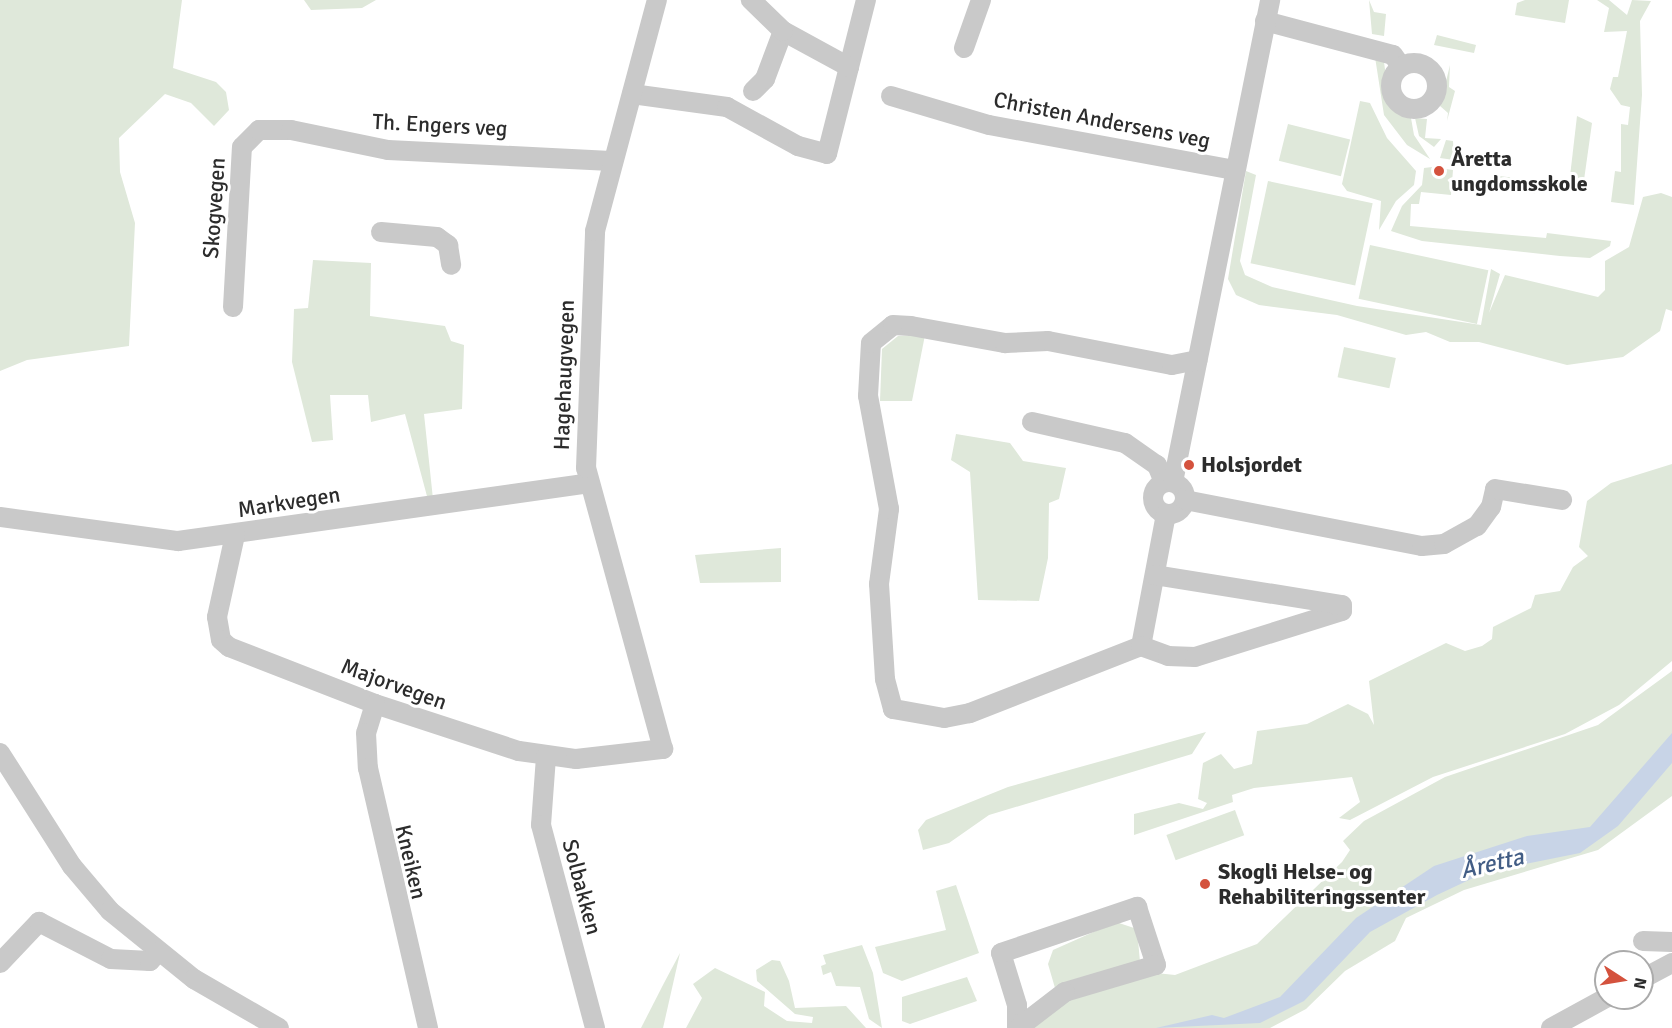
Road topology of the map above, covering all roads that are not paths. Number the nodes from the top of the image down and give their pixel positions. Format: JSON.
{"nodes":[{"id":1,"x":657,"y":0,"type":"edge"},
{"id":2,"x":751,"y":0,"type":"edge"},
{"id":3,"x":866,"y":0,"type":"edge"},
{"id":4,"x":981,"y":0,"type":"edge"},
{"id":5,"x":1270,"y":0,"type":"edge"},
{"id":6,"x":1266,"y":21,"type":"junction"},
{"id":7,"x":783,"y":31,"type":"junction"},
{"id":8,"x":964,"y":48,"type":"dead end"},
{"id":9,"x":1401,"y":66,"type":"dead end"},
{"id":10,"x":849,"y":67,"type":"junction"},
{"id":11,"x":753,"y":91,"type":"dead end"},
{"id":12,"x":632,"y":94,"type":"junction"},
{"id":13,"x":891,"y":96,"type":"dead end"},
{"id":14,"x":268,"y":127,"type":"joint"},
{"id":15,"x":611,"y":161,"type":"junction"},
{"id":16,"x":1235,"y":170,"type":"junction"},
{"id":17,"x":381,"y":232,"type":"dead end"},
{"id":18,"x":451,"y":265,"type":"dead end"},
{"id":19,"x":233,"y":307,"type":"dead end"},
{"id":20,"x":1198,"y":360,"type":"junction"},
{"id":21,"x":1172,"y":365,"type":"junction"},
{"id":22,"x":1192,"y":386,"type":"junction"},
{"id":23,"x":1032,"y":422,"type":"dead end"},
{"id":24,"x":1169,"y":482,"type":"junction"},
{"id":25,"x":586,"y":483,"type":"junction"},
{"id":26,"x":1185,"y":500,"type":"junction"},
{"id":27,"x":1562,"y":500,"type":"dead end"},
{"id":28,"x":1166,"y":514,"type":"junction"},
{"id":29,"x":0,"y":516,"type":"edge"},
{"id":30,"x":235,"y":535,"type":"junction"},
{"id":31,"x":1155,"y":574,"type":"junction"},
{"id":32,"x":1141,"y":646,"type":"junction"},
{"id":33,"x":375,"y":704,"type":"junction"},
{"id":34,"x":663,"y":749,"type":"joint"},
{"id":35,"x":0,"y":753,"type":"edge"},
{"id":36,"x":546,"y":757,"type":"junction"},
{"id":37,"x":1643,"y":941,"type":"dead end"},
{"id":38,"x":1672,"y":942,"type":"edge"},
{"id":39,"x":158,"y":952,"type":"junction"},
{"id":40,"x":0,"y":963,"type":"edge"},
{"id":41,"x":1670,"y":966,"type":"edge"},
{"id":42,"x":1654,"y":973,"type":"edge"},
{"id":43,"x":1594,"y":1004,"type":"edge"},
{"id":44,"x":1556,"y":1025,"type":"edge"},
{"id":45,"x":279,"y":1028,"type":"edge"},
{"id":46,"x":428,"y":1028,"type":"edge"},
{"id":47,"x":595,"y":1028,"type":"edge"},
{"id":48,"x":1017,"y":1028,"type":"edge"},
{"id":49,"x":1581,"y":1028,"type":"edge"}],
"edges":[{"from":1,"to":12,"type":"street","name":"Hagehaugvegen"},
{"from":2,"to":7,"type":"street"},
{"from":3,"to":10,"type":"street"},
{"from":4,"to":8,"type":"street"},
{"from":5,"to":6,"type":"street"},
{"from":6,"to":9,"type":"street"},
{"from":6,"to":16,"type":"street"},
{"from":7,"to":10,"type":"street"},
{"from":7,"to":11,"type":"street"},
{"from":10,"to":12,"type":"street"},
{"from":12,"to":15,"type":"street","name":"Hagehaugvegen"},
{"from":13,"to":16,"type":"street","name":"Christen Andersens veg"},
{"from":14,"to":15,"type":"street","name":"Th. Engers veg"},
{"from":14,"to":19,"type":"street","name":"Skogvegen"},
{"from":15,"to":25,"type":"street","name":"Hagehaugvegen"},
{"from":16,"to":20,"type":"street"},
{"from":17,"to":18,"type":"street"},
{"from":20,"to":21,"type":"street"},
{"from":20,"to":22,"type":"street"},
{"from":21,"to":22,"type":"street"},
{"from":21,"to":32,"type":"street"},
{"from":22,"to":24,"type":"street"},
{"from":23,"to":24,"type":"street"},
{"from":24,"to":26,"type":"street"},
{"from":24,"to":28,"type":"street"},
{"from":25,"to":30,"type":"street","name":"Markvegen"},
{"from":25,"to":34,"type":"street","name":"Hagehaugvegen"},
{"from":26,"to":27,"type":"street"},
{"from":26,"to":28,"type":"street"},
{"from":28,"to":31,"type":"street"},
{"from":29,"to":30,"type":"street","name":"Markvegen"},
{"from":30,"to":33,"type":"street","name":"Majorvegen"},
{"from":31,"to":32,"type":"street"},
{"from":31,"to":32,"type":"street"},
{"from":33,"to":36,"type":"street","name":"Majorvegen"},
{"from":33,"to":46,"type":"street","name":"Kneiken"},
{"from":34,"to":36,"type":"street","name":"Majorvegen"},
{"from":35,"to":39,"type":"street"},
{"from":36,"to":47,"type":"street","name":"Solbakken"},
{"from":37,"to":38,"type":"street"},
{"from":39,"to":40,"type":"street"},
{"from":39,"to":45,"type":"street"},
{"from":41,"to":42,"type":"street"},
{"from":43,"to":44,"type":"street"},
{"from":44,"to":49,"type":"street"},
{"from":48,"to":48,"type":"street"}]}
